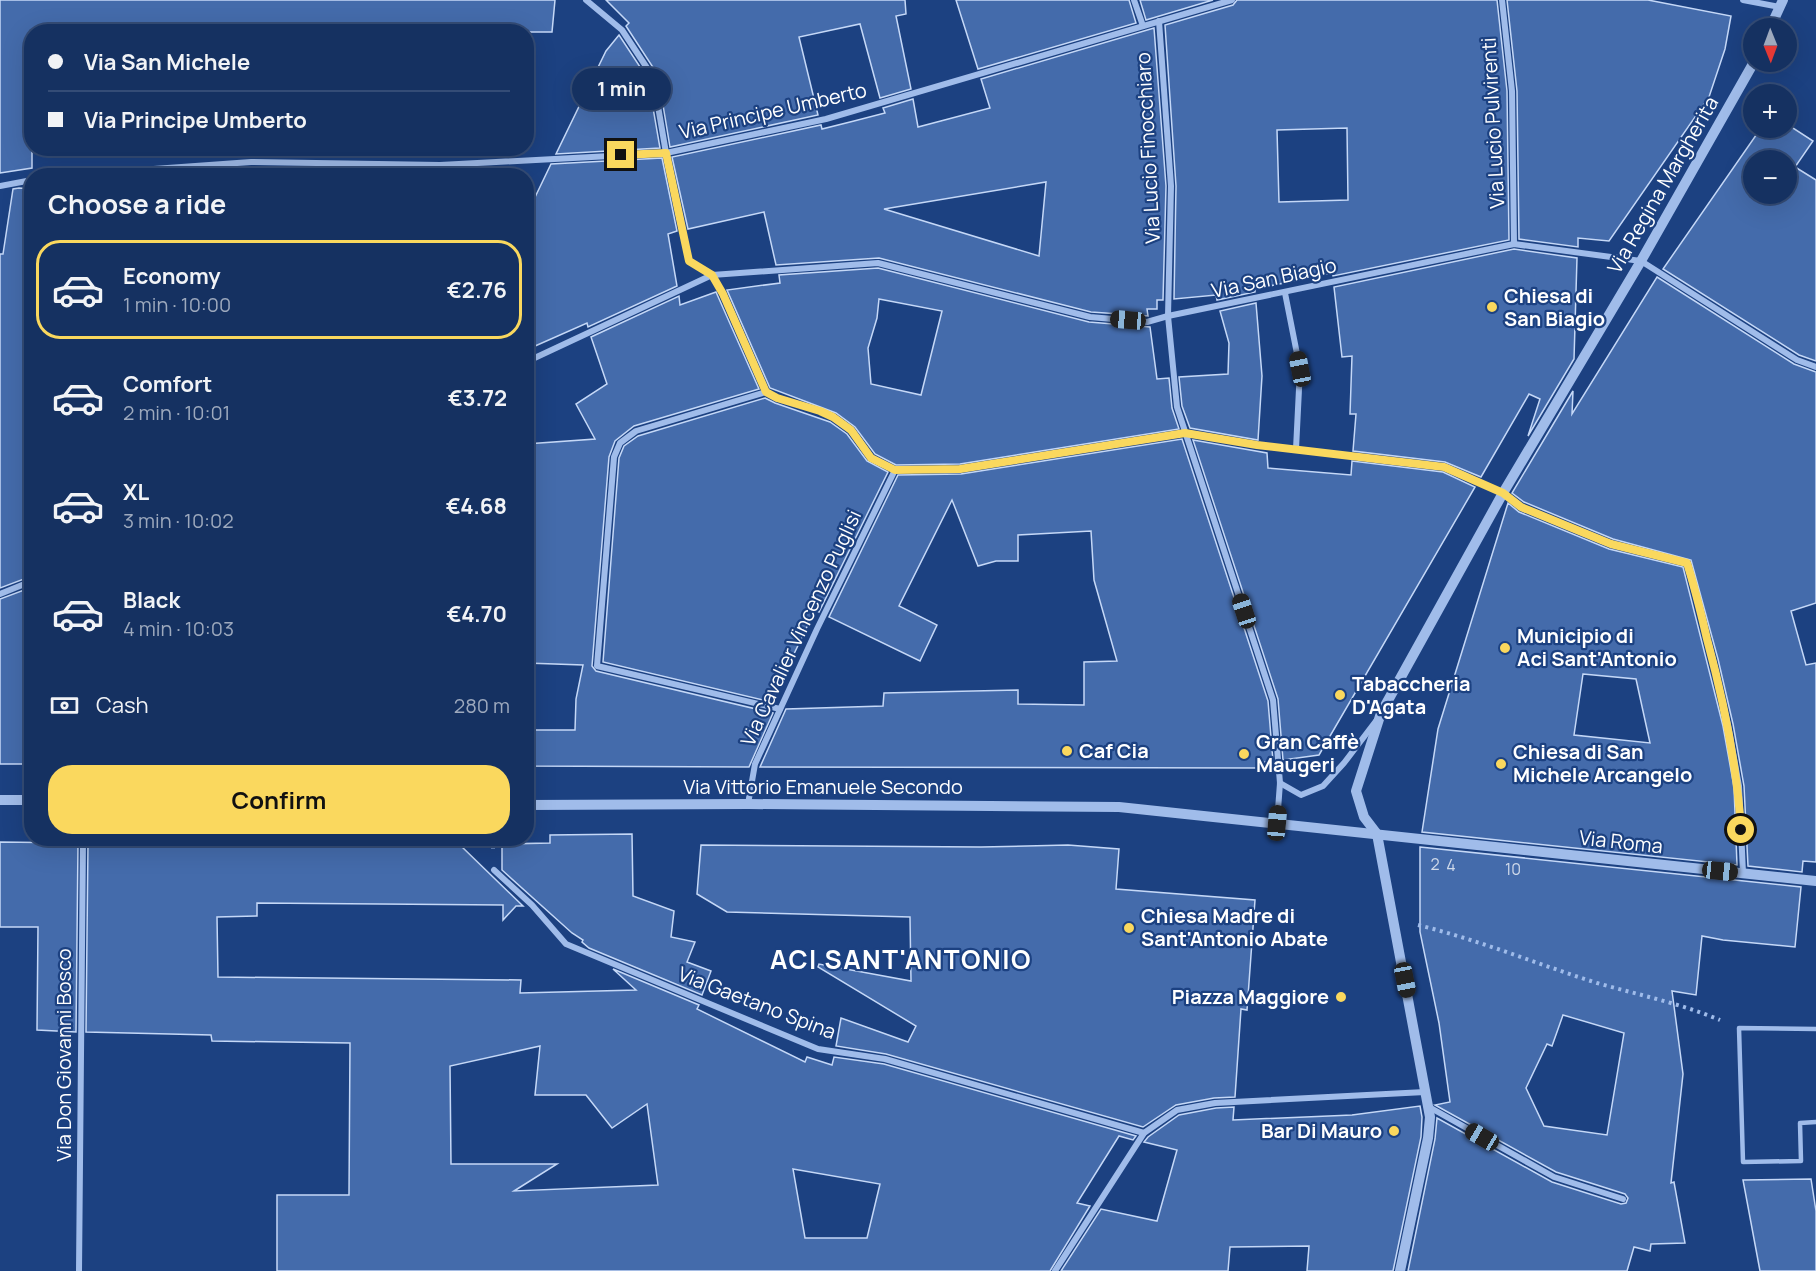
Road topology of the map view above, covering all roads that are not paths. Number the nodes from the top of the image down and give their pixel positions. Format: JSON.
{"nodes":[{"id":1,"x":586,"y":0,"type":"edge"},
{"id":2,"x":1134,"y":0,"type":"edge"},
{"id":3,"x":1232,"y":0,"type":"edge"},
{"id":4,"x":1502,"y":0,"type":"edge"},
{"id":5,"x":1743,"y":0,"type":"edge"},
{"id":6,"x":1781,"y":4,"type":"edge"},
{"id":7,"x":1775,"y":18,"type":"edge"},
{"id":8,"x":1159,"y":21,"type":"junction"},
{"id":9,"x":1143,"y":26,"type":"junction"},
{"id":10,"x":1748,"y":72,"type":"edge"},
{"id":11,"x":666,"y":153,"type":"junction"},
{"id":12,"x":162,"y":168,"type":"edge"},
{"id":13,"x":24,"y":182,"type":"edge"},
{"id":14,"x":0,"y":186,"type":"edge"},
{"id":15,"x":1514,"y":244,"type":"junction"},
{"id":16,"x":1641,"y":261,"type":"junction"},
{"id":17,"x":712,"y":275,"type":"junction"},
{"id":18,"x":1285,"y":293,"type":"junction"},
{"id":19,"x":1168,"y":316,"type":"junction"},
{"id":20,"x":534,"y":358,"type":"edge"},
{"id":21,"x":1816,"y":367,"type":"edge"},
{"id":22,"x":766,"y":392,"type":"junction"},
{"id":23,"x":1185,"y":433,"type":"junction"},
{"id":24,"x":1296,"y":449,"type":"junction"},
{"id":25,"x":895,"y":470,"type":"junction"},
{"id":26,"x":1503,"y":493,"type":"junction"},
{"id":27,"x":24,"y":584,"type":"edge"},
{"id":28,"x":0,"y":594,"type":"edge"},
{"id":29,"x":780,"y":709,"type":"junction"},
{"id":30,"x":1381,"y":713,"type":"junction"},
{"id":31,"x":1280,"y":783,"type":"junction"},
{"id":32,"x":0,"y":800,"type":"edge"},
{"id":33,"x":24,"y":801,"type":"edge"},
{"id":34,"x":748,"y":804,"type":"junction"},
{"id":35,"x":534,"y":805,"type":"edge"},
{"id":36,"x":1277,"y":823,"type":"junction"},
{"id":37,"x":1377,"y":834,"type":"junction"},
{"id":38,"x":83,"y":846,"type":"edge"},
{"id":39,"x":494,"y":870,"type":"dead end"},
{"id":40,"x":1743,"y":873,"type":"junction"},
{"id":41,"x":1816,"y":880,"type":"edge"},
{"id":42,"x":1816,"y":1029,"type":"edge"},
{"id":43,"x":1425,"y":1092,"type":"junction"},
{"id":44,"x":1429,"y":1111,"type":"junction"},
{"id":45,"x":1816,"y":1122,"type":"edge"},
{"id":46,"x":1144,"y":1133,"type":"junction"},
{"id":47,"x":1623,"y":1199,"type":"dead end"},
{"id":48,"x":79,"y":1271,"type":"edge"},
{"id":49,"x":1055,"y":1271,"type":"edge"},
{"id":50,"x":1400,"y":1271,"type":"edge"}],
"edges":[{"from":1,"to":11,"type":"street"},
{"from":2,"to":9,"type":"street","name":"Via Lucio Finocchiaro"},
{"from":3,"to":8,"type":"street","name":"Via Principe Umberto"},
{"from":4,"to":15,"type":"street","name":"Via Lucio Pulvirenti"},
{"from":5,"to":6,"type":"street"},
{"from":6,"to":7,"type":"street"},
{"from":8,"to":9,"type":"street","name":"Via Principe Umberto"},
{"from":8,"to":19,"type":"street","name":"Via Lucio Finocchiaro"},
{"from":9,"to":11,"type":"street","name":"Via Principe Umberto"},
{"from":10,"to":16,"type":"street","name":"Via Regina Margherita"},
{"from":11,"to":12,"type":"street","name":"Via Principe Umberto"},
{"from":11,"to":17,"type":"street"},
{"from":13,"to":14,"type":"street"},
{"from":15,"to":16,"type":"street","name":"Via San Biagio"},
{"from":15,"to":18,"type":"street","name":"Via San Biagio"},
{"from":16,"to":21,"type":"street","name":"Via San Biagio"},
{"from":16,"to":26,"type":"street","name":"Via Regina Margherita"},
{"from":17,"to":19,"type":"street","name":"Via San Biagio"},
{"from":17,"to":20,"type":"street"},
{"from":17,"to":22,"type":"street"},
{"from":18,"to":19,"type":"street","name":"Via San Biagio"},
{"from":18,"to":24,"type":"street"},
{"from":19,"to":23,"type":"street","name":"Via Lucio Finocchiaro"},
{"from":22,"to":25,"type":"street"},
{"from":22,"to":29,"type":"street"},
{"from":23,"to":24,"type":"street"},
{"from":23,"to":25,"type":"street"},
{"from":23,"to":31,"type":"street","name":"Via Lucio Finocchiaro"},
{"from":24,"to":26,"type":"street"},
{"from":25,"to":29,"type":"street","name":"Via Cavalier Vincenzo Puglisi"},
{"from":26,"to":30,"type":"street","name":"Via Regina Margherita"},
{"from":26,"to":40,"type":"street"},
{"from":27,"to":28,"type":"street"},
{"from":29,"to":34,"type":"street","name":"Via Cavalier Vincenzo Puglisi"},
{"from":30,"to":31,"type":"street"},
{"from":30,"to":37,"type":"street","name":"Via Regina Margherita"},
{"from":31,"to":36,"type":"street","name":"Via Lucio Finocchiaro"},
{"from":32,"to":33,"type":"street"},
{"from":34,"to":35,"type":"street","name":"Via Vittorio Emanuele Secondo"},
{"from":34,"to":36,"type":"street","name":"Via Vittorio Emanuele Secondo"},
{"from":36,"to":37,"type":"street","name":"Via Roma"},
{"from":37,"to":40,"type":"street","name":"Via Roma"},
{"from":37,"to":43,"type":"street"},
{"from":38,"to":48,"type":"street","name":"Via Don Giovanni Bosco"},
{"from":39,"to":46,"type":"street","name":"Via Gaetano Spina"},
{"from":40,"to":41,"type":"street","name":"Via Roma"},
{"from":42,"to":45,"type":"lane"},
{"from":43,"to":44,"type":"street"},
{"from":43,"to":46,"type":"street"},
{"from":44,"to":47,"type":"street"},
{"from":44,"to":50,"type":"street"},
{"from":46,"to":49,"type":"street"}]}
